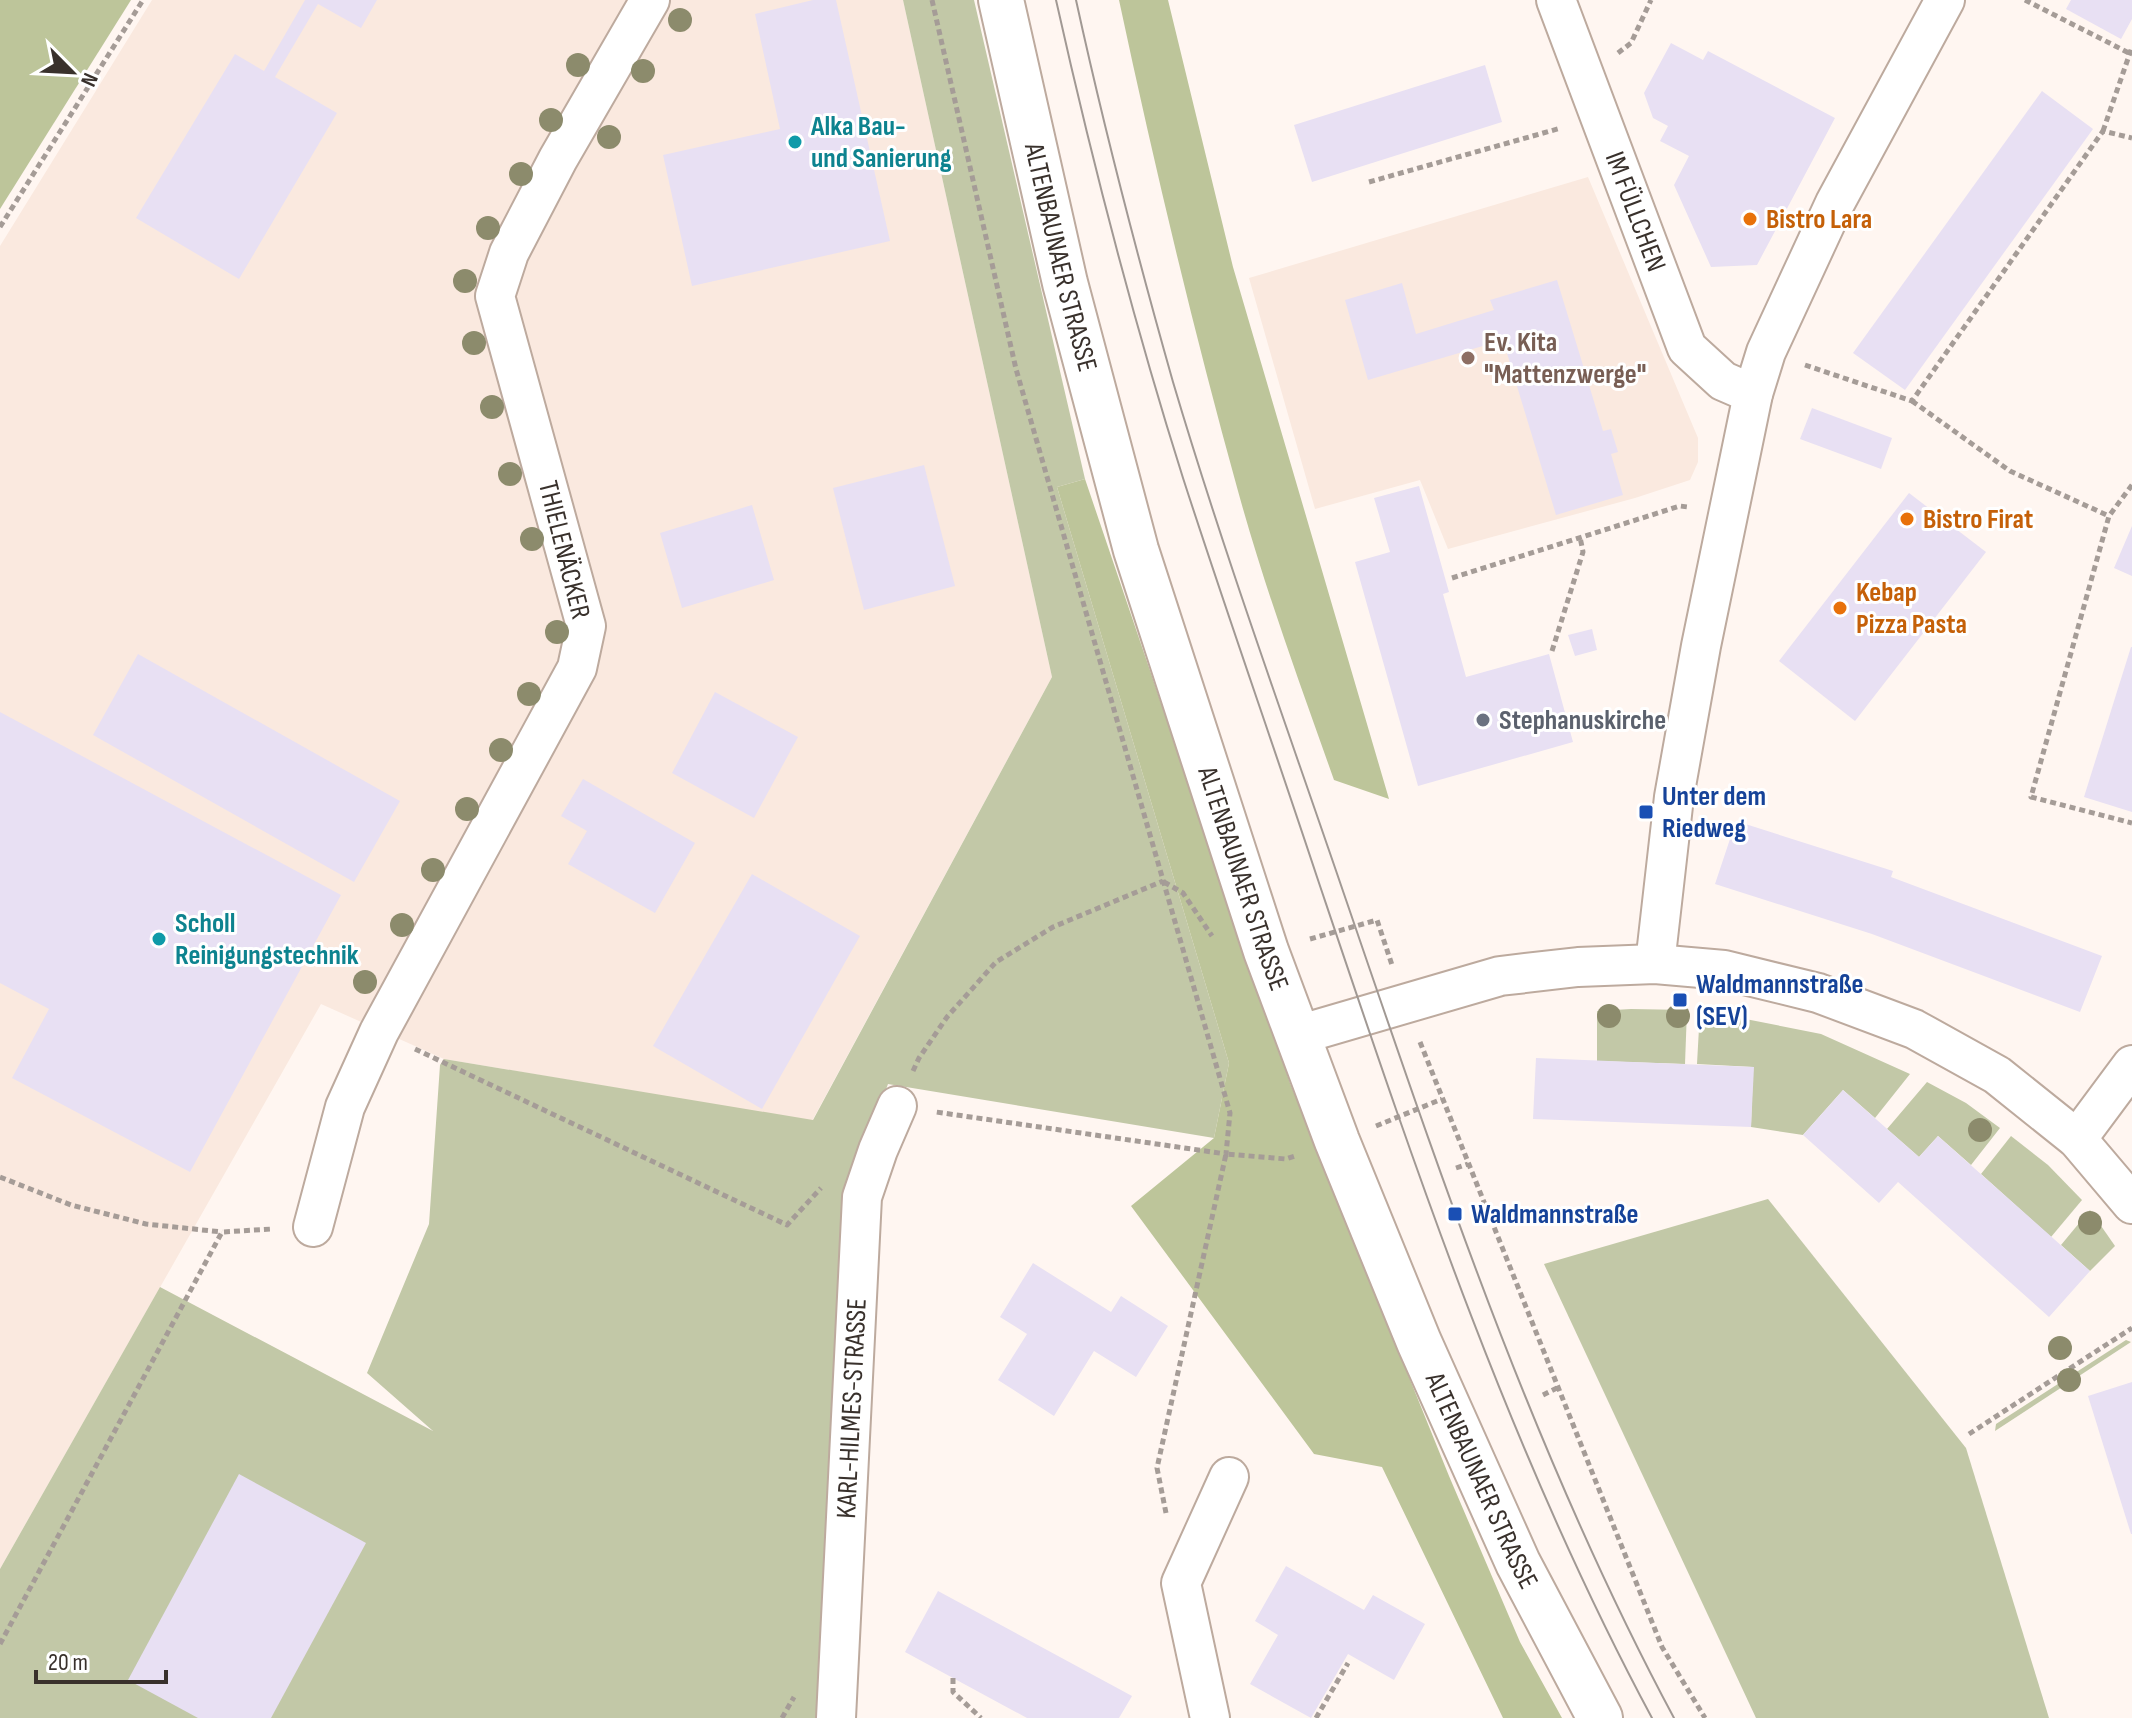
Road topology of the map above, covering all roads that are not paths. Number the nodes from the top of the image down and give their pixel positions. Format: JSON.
{"nodes":[{"id":1,"x":650,"y":0,"type":"edge"},
{"id":2,"x":1001,"y":0,"type":"edge"},
{"id":3,"x":1556,"y":0,"type":"edge"},
{"id":4,"x":1945,"y":0,"type":"edge"},
{"id":5,"x":1753,"y":394,"type":"junction"},
{"id":6,"x":1655,"y":964,"type":"junction"},
{"id":7,"x":1298,"y":1035,"type":"junction"},
{"id":8,"x":2132,"y":1065,"type":"edge"},
{"id":9,"x":897,"y":1106,"type":"road end"},
{"id":10,"x":2077,"y":1139,"type":"junction"},
{"id":11,"x":2132,"y":1204,"type":"edge"},
{"id":12,"x":313,"y":1227,"type":"road end"},
{"id":13,"x":1229,"y":1477,"type":"dead end"},
{"id":14,"x":836,"y":1718,"type":"edge"},
{"id":15,"x":1210,"y":1718,"type":"edge"},
{"id":16,"x":1600,"y":1718,"type":"edge"}],
"edges":[{"from":1,"to":12,"type":"street","name":"THIELENÄCKER"},
{"from":2,"to":7,"type":"main road","name":"ALTENBAUNAER STRASSE"},
{"from":3,"to":5,"type":"street","name":"IM FÜLLCHEN"},
{"from":4,"to":5,"type":"street"},
{"from":5,"to":6,"type":"street"},
{"from":6,"to":7,"type":"street"},
{"from":6,"to":10,"type":"street"},
{"from":7,"to":16,"type":"main road","name":"ALTENBAUNAER STRASSE"},
{"from":8,"to":10,"type":"street"},
{"from":9,"to":14,"type":"street","name":"KARL-HILMES-STRASSE"},
{"from":10,"to":11,"type":"street"},
{"from":13,"to":15,"type":"street"}]}
